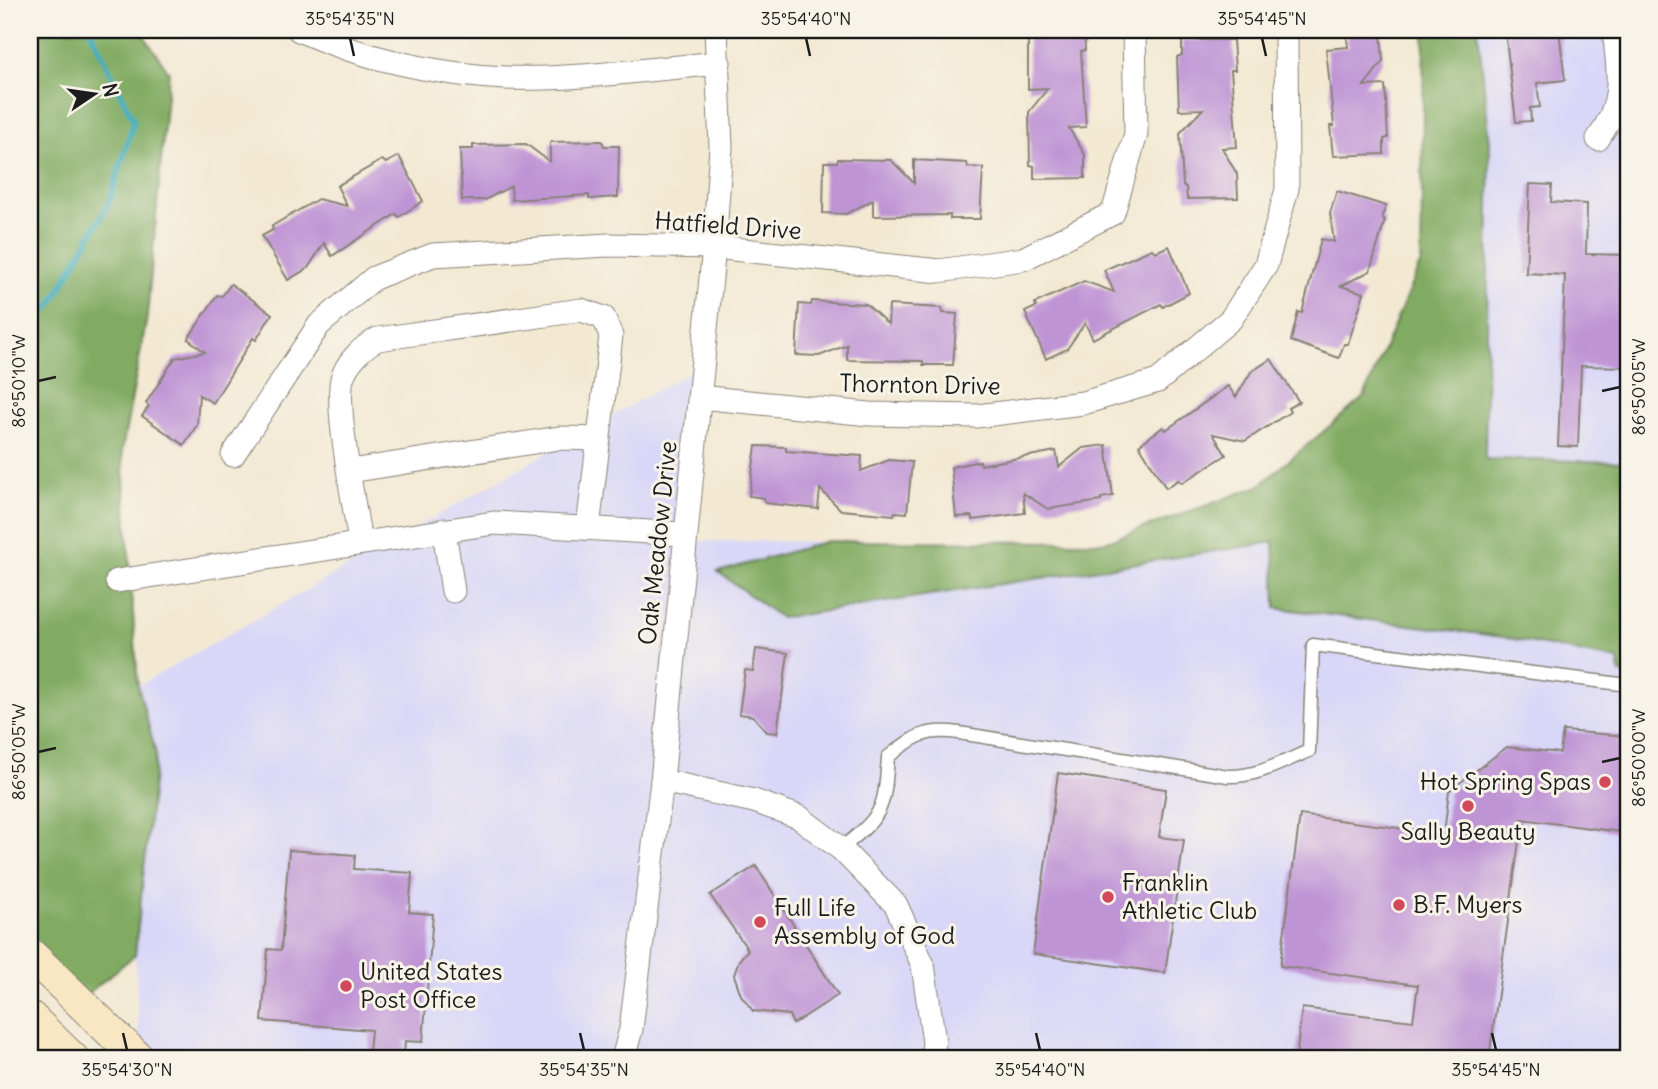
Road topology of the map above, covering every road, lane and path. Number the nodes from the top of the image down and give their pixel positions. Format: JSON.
{"nodes":[{"id":1,"x":299,"y":30,"type":"edge"},
{"id":2,"x":716,"y":30,"type":"edge"},
{"id":3,"x":1135,"y":30,"type":"edge"},
{"id":4,"x":1286,"y":30,"type":"edge"},
{"id":5,"x":1614,"y":30,"type":"edge"},
{"id":6,"x":719,"y":63,"type":"junction"},
{"id":7,"x":1598,"y":139,"type":"dead end"},
{"id":8,"x":714,"y":247,"type":"junction"},
{"id":9,"x":699,"y":397,"type":"junction"},
{"id":10,"x":599,"y":439,"type":"junction"},
{"id":11,"x":233,"y":455,"type":"dead end"},
{"id":12,"x":350,"y":471,"type":"junction"},
{"id":13,"x":588,"y":528,"type":"junction"},
{"id":14,"x":444,"y":530,"type":"junction"},
{"id":15,"x":684,"y":534,"type":"junction"},
{"id":16,"x":360,"y":543,"type":"junction"},
{"id":17,"x":117,"y":581,"type":"dead end"},
{"id":18,"x":453,"y":591,"type":"dead end"},
{"id":19,"x":1628,"y":685,"type":"edge"},
{"id":20,"x":662,"y":781,"type":"junction"},
{"id":21,"x":841,"y":849,"type":"junction"},
{"id":22,"x":30,"y":954,"type":"edge"},
{"id":23,"x":30,"y":1017,"type":"edge"},
{"id":24,"x":74,"y":1059,"type":"edge"},
{"id":25,"x":139,"y":1059,"type":"edge"},
{"id":26,"x":623,"y":1059,"type":"edge"},
{"id":27,"x":932,"y":1059,"type":"edge"}],
"edges":[{"from":1,"to":6,"type":"street"},
{"from":2,"to":6,"type":"street","name":"Oak Meadow Drive"},
{"from":3,"to":8,"type":"street","name":"Hatfield Drive"},
{"from":4,"to":9,"type":"street","name":"Thornton Drive"},
{"from":5,"to":7,"type":"street"},
{"from":6,"to":8,"type":"street","name":"Oak Meadow Drive"},
{"from":8,"to":9,"type":"street","name":"Oak Meadow Drive"},
{"from":8,"to":11,"type":"street","name":"Hatfield Drive"},
{"from":9,"to":15,"type":"street","name":"Oak Meadow Drive"},
{"from":10,"to":12,"type":"street"},
{"from":10,"to":12,"type":"street"},
{"from":10,"to":13,"type":"street"},
{"from":12,"to":16,"type":"street"},
{"from":13,"to":14,"type":"street"},
{"from":13,"to":15,"type":"street"},
{"from":14,"to":16,"type":"street"},
{"from":14,"to":18,"type":"street"},
{"from":15,"to":20,"type":"street","name":"Oak Meadow Drive"},
{"from":16,"to":17,"type":"street"},
{"from":19,"to":21,"type":"lane"},
{"from":20,"to":21,"type":"street"},
{"from":20,"to":26,"type":"street","name":"Oak Meadow Drive"},
{"from":21,"to":27,"type":"street"},
{"from":22,"to":25,"type":"main road"},
{"from":23,"to":24,"type":"main road"}]}
